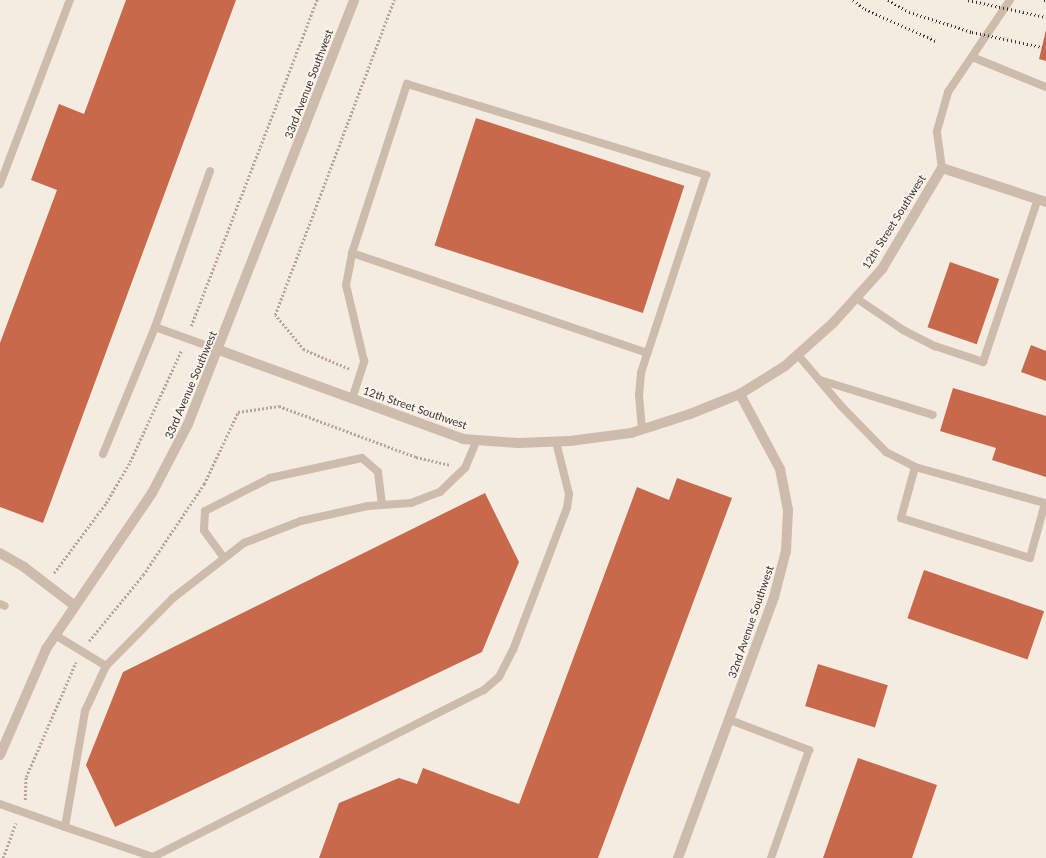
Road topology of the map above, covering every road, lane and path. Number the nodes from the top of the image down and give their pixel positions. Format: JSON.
{"nodes":[{"id":1,"x":70,"y":0,"type":"edge"},
{"id":2,"x":317,"y":0,"type":"edge"},
{"id":3,"x":354,"y":0,"type":"edge"},
{"id":4,"x":394,"y":0,"type":"edge"},
{"id":5,"x":1010,"y":0,"type":"edge"},
{"id":6,"x":972,"y":57,"type":"junction"},
{"id":7,"x":1046,"y":87,"type":"edge"},
{"id":8,"x":942,"y":168,"type":"junction"},
{"id":9,"x":210,"y":171,"type":"dead end"},
{"id":10,"x":0,"y":184,"type":"edge"},
{"id":11,"x":1042,"y":201,"type":"edge"},
{"id":12,"x":352,"y":253,"type":"junction"},
{"id":13,"x":856,"y":298,"type":"junction"},
{"id":14,"x":155,"y":326,"type":"junction"},
{"id":15,"x":186,"y":338,"type":"junction"},
{"id":16,"x":220,"y":350,"type":"junction"},
{"id":17,"x":648,"y":352,"type":"junction"},
{"id":18,"x":798,"y":355,"type":"junction"},
{"id":19,"x":361,"y":374,"type":"junction"},
{"id":20,"x":819,"y":380,"type":"junction"},
{"id":21,"x":740,"y":394,"type":"junction"},
{"id":22,"x":352,"y":398,"type":"junction"},
{"id":23,"x":933,"y":415,"type":"dead end"},
{"id":24,"x":642,"y":429,"type":"junction"},
{"id":25,"x":476,"y":440,"type":"junction"},
{"id":26,"x":556,"y":442,"type":"junction"},
{"id":27,"x":103,"y":454,"type":"dead end"},
{"id":28,"x":915,"y":467,"type":"junction"},
{"id":29,"x":382,"y":506,"type":"junction"},
{"id":30,"x":0,"y":553,"type":"edge"},
{"id":31,"x":224,"y":558,"type":"junction"},
{"id":32,"x":46,"y":584,"type":"junction"},
{"id":33,"x":75,"y":606,"type":"junction"},
{"id":34,"x":55,"y":635,"type":"junction"},
{"id":35,"x":106,"y":666,"type":"junction"},
{"id":36,"x":730,"y":720,"type":"junction"},
{"id":37,"x":0,"y":755,"type":"edge"},
{"id":38,"x":0,"y":804,"type":"edge"},
{"id":39,"x":65,"y":827,"type":"junction"},
{"id":40,"x":678,"y":858,"type":"edge"},
{"id":41,"x":771,"y":858,"type":"edge"}],
"edges":[{"from":1,"to":10,"type":"lane"},
{"from":2,"to":15,"type":"path"},
{"from":3,"to":16,"type":"street","name":"33rd Avenue Southwest"},
{"from":4,"to":19,"type":"path"},
{"from":5,"to":6,"type":"lane"},
{"from":6,"to":7,"type":"lane"},
{"from":6,"to":8,"type":"lane"},
{"from":8,"to":11,"type":"street"},
{"from":8,"to":13,"type":"street","name":"12th Street Southwest"},
{"from":9,"to":14,"type":"lane"},
{"from":11,"to":13,"type":"lane"},
{"from":12,"to":17,"type":"lane"},
{"from":12,"to":17,"type":"lane"},
{"from":12,"to":19,"type":"lane"},
{"from":13,"to":18,"type":"street","name":"12th Street Southwest"},
{"from":14,"to":15,"type":"lane"},
{"from":14,"to":27,"type":"lane"},
{"from":15,"to":16,"type":"lane"},
{"from":15,"to":32,"type":"path"},
{"from":16,"to":22,"type":"street","name":"12th Street Southwest"},
{"from":16,"to":33,"type":"street","name":"33rd Avenue Southwest"},
{"from":17,"to":24,"type":"lane"},
{"from":18,"to":20,"type":"lane"},
{"from":18,"to":21,"type":"street","name":"12th Street Southwest"},
{"from":19,"to":22,"type":"lane"},
{"from":20,"to":23,"type":"lane"},
{"from":20,"to":28,"type":"lane"},
{"from":21,"to":24,"type":"street","name":"12th Street Southwest"},
{"from":21,"to":36,"type":"street","name":"32nd Avenue Southwest"},
{"from":22,"to":25,"type":"street","name":"12th Street Southwest"},
{"from":24,"to":26,"type":"street","name":"12th Street Southwest"},
{"from":25,"to":26,"type":"street","name":"12th Street Southwest"},
{"from":25,"to":29,"type":"lane"},
{"from":26,"to":39,"type":"lane"},
{"from":28,"to":28,"type":"lane"},
{"from":29,"to":31,"type":"lane"},
{"from":29,"to":31,"type":"lane"},
{"from":30,"to":32,"type":"street"},
{"from":31,"to":35,"type":"lane"},
{"from":32,"to":33,"type":"street"},
{"from":33,"to":34,"type":"street","name":"33rd Avenue Southwest"},
{"from":34,"to":35,"type":"lane"},
{"from":34,"to":37,"type":"street","name":"33rd Avenue Southwest"},
{"from":35,"to":39,"type":"lane"},
{"from":36,"to":40,"type":"street","name":"32nd Avenue Southwest"},
{"from":36,"to":41,"type":"lane"},
{"from":38,"to":39,"type":"lane"}]}
